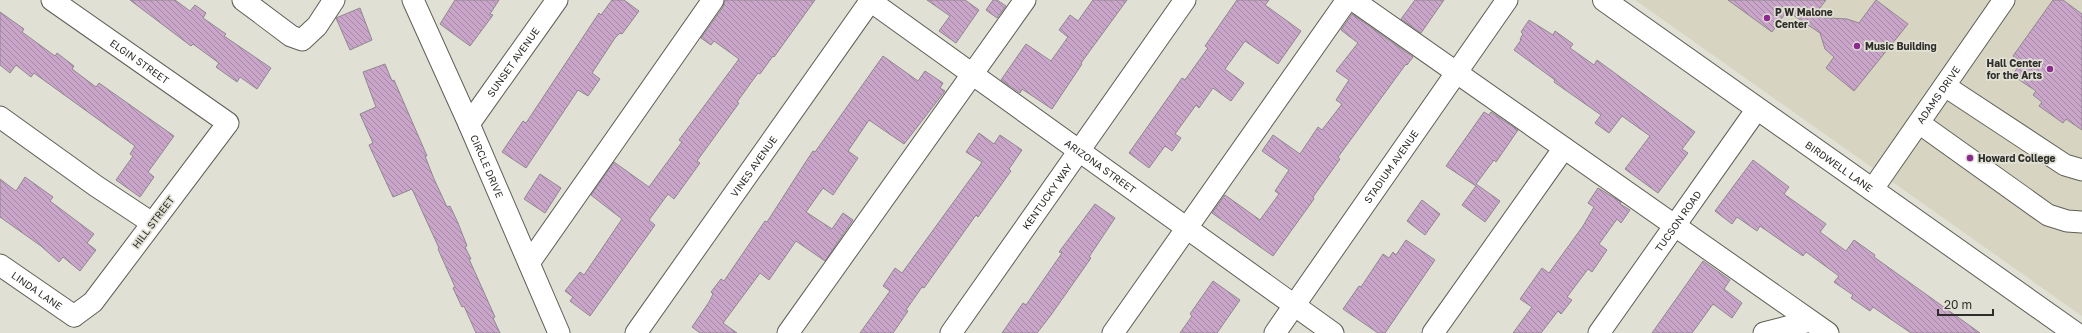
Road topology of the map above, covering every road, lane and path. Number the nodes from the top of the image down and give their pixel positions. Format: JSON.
{"nodes":[{"id":1,"x":52,"y":0,"type":"edge"},
{"id":2,"x":243,"y":0,"type":"edge"},
{"id":3,"x":334,"y":0,"type":"edge"},
{"id":4,"x":413,"y":0,"type":"edge"},
{"id":5,"x":557,"y":0,"type":"edge"},
{"id":6,"x":713,"y":0,"type":"edge"},
{"id":7,"x":870,"y":0,"type":"edge"},
{"id":8,"x":1025,"y":0,"type":"edge"},
{"id":9,"x":1185,"y":0,"type":"edge"},
{"id":10,"x":1347,"y":0,"type":"edge"},
{"id":11,"x":1353,"y":0,"type":"edge"},
{"id":12,"x":1507,"y":0,"type":"edge"},
{"id":13,"x":1604,"y":0,"type":"edge"},
{"id":14,"x":2004,"y":0,"type":"edge"},
{"id":15,"x":1457,"y":72,"type":"junction"},
{"id":16,"x":972,"y":74,"type":"junction"},
{"id":17,"x":1945,"y":86,"type":"junction"},
{"id":18,"x":1757,"y":109,"type":"junction"},
{"id":19,"x":0,"y":117,"type":"edge"},
{"id":20,"x":228,"y":123,"type":"joint"},
{"id":21,"x":1919,"y":123,"type":"junction"},
{"id":22,"x":469,"y":124,"type":"junction"},
{"id":23,"x":1564,"y":148,"type":"junction"},
{"id":24,"x":1080,"y":152,"type":"junction"},
{"id":25,"x":2082,"y":170,"type":"edge"},
{"id":26,"x":1872,"y":190,"type":"junction"},
{"id":27,"x":2082,"y":222,"type":"edge"},
{"id":28,"x":152,"y":224,"type":"junction"},
{"id":29,"x":1674,"y":227,"type":"junction"},
{"id":30,"x":1186,"y":228,"type":"junction"},
{"id":31,"x":529,"y":263,"type":"junction"},
{"id":32,"x":0,"y":264,"type":"edge"},
{"id":33,"x":1294,"y":306,"type":"junction"},
{"id":34,"x":1810,"y":321,"type":"junction"},
{"id":35,"x":75,"y":324,"type":"edge"},
{"id":36,"x":559,"y":333,"type":"edge"},
{"id":37,"x":636,"y":333,"type":"edge"},
{"id":38,"x":788,"y":333,"type":"edge"},
{"id":39,"x":951,"y":333,"type":"edge"},
{"id":40,"x":1113,"y":333,"type":"edge"},
{"id":41,"x":1275,"y":333,"type":"edge"},
{"id":42,"x":1333,"y":333,"type":"edge"},
{"id":43,"x":1433,"y":333,"type":"edge"},
{"id":44,"x":1599,"y":333,"type":"edge"},
{"id":45,"x":1764,"y":333,"type":"edge"},
{"id":46,"x":1828,"y":333,"type":"edge"},
{"id":47,"x":2075,"y":333,"type":"edge"}],
"edges":[{"from":1,"to":20,"type":"street","name":"ELGIN STREET"},
{"from":2,"to":3,"type":"street"},
{"from":4,"to":22,"type":"street","name":"CIRCLE DRIVE"},
{"from":5,"to":22,"type":"street","name":"SUNSET AVENUE"},
{"from":6,"to":31,"type":"street"},
{"from":7,"to":16,"type":"street","name":"ARIZONA STREET"},
{"from":7,"to":37,"type":"street","name":"VINES AVENUE"},
{"from":8,"to":16,"type":"street"},
{"from":9,"to":24,"type":"street","name":"KENTUCKY WAY"},
{"from":10,"to":30,"type":"street"},
{"from":11,"to":15,"type":"street"},
{"from":12,"to":15,"type":"street","name":"STADIUM AVENUE"},
{"from":13,"to":18,"type":"main road","name":"BIRDWELL LANE"},
{"from":14,"to":17,"type":"street","name":"ADAMS DRIVE"},
{"from":15,"to":23,"type":"street"},
{"from":15,"to":33,"type":"street","name":"STADIUM AVENUE"},
{"from":16,"to":24,"type":"street","name":"ARIZONA STREET"},
{"from":16,"to":38,"type":"street"},
{"from":17,"to":21,"type":"street","name":"ADAMS DRIVE"},
{"from":17,"to":25,"type":"street"},
{"from":18,"to":26,"type":"main road","name":"BIRDWELL LANE"},
{"from":18,"to":29,"type":"street","name":"TUCSON ROAD"},
{"from":19,"to":28,"type":"street"},
{"from":20,"to":28,"type":"street","name":"HILL STREET"},
{"from":21,"to":26,"type":"street","name":"ADAMS DRIVE"},
{"from":21,"to":27,"type":"street"},
{"from":22,"to":31,"type":"street","name":"CIRCLE DRIVE"},
{"from":23,"to":29,"type":"street"},
{"from":23,"to":43,"type":"street"},
{"from":24,"to":30,"type":"street","name":"ARIZONA STREET"},
{"from":24,"to":39,"type":"street","name":"KENTUCKY WAY"},
{"from":26,"to":47,"type":"main road","name":"BIRDWELL LANE"},
{"from":28,"to":35,"type":"street","name":"HILL STREET"},
{"from":29,"to":34,"type":"street"},
{"from":29,"to":44,"type":"street","name":"TUCSON ROAD"},
{"from":30,"to":33,"type":"street","name":"ARIZONA STREET"},
{"from":30,"to":40,"type":"street"},
{"from":31,"to":36,"type":"street","name":"CIRCLE DRIVE"},
{"from":32,"to":35,"type":"street","name":"LINDA LANE"},
{"from":33,"to":41,"type":"street","name":"STADIUM AVENUE"},
{"from":33,"to":42,"type":"street","name":"ARIZONA STREET"},
{"from":34,"to":45,"type":"street"},
{"from":34,"to":46,"type":"street"}]}
